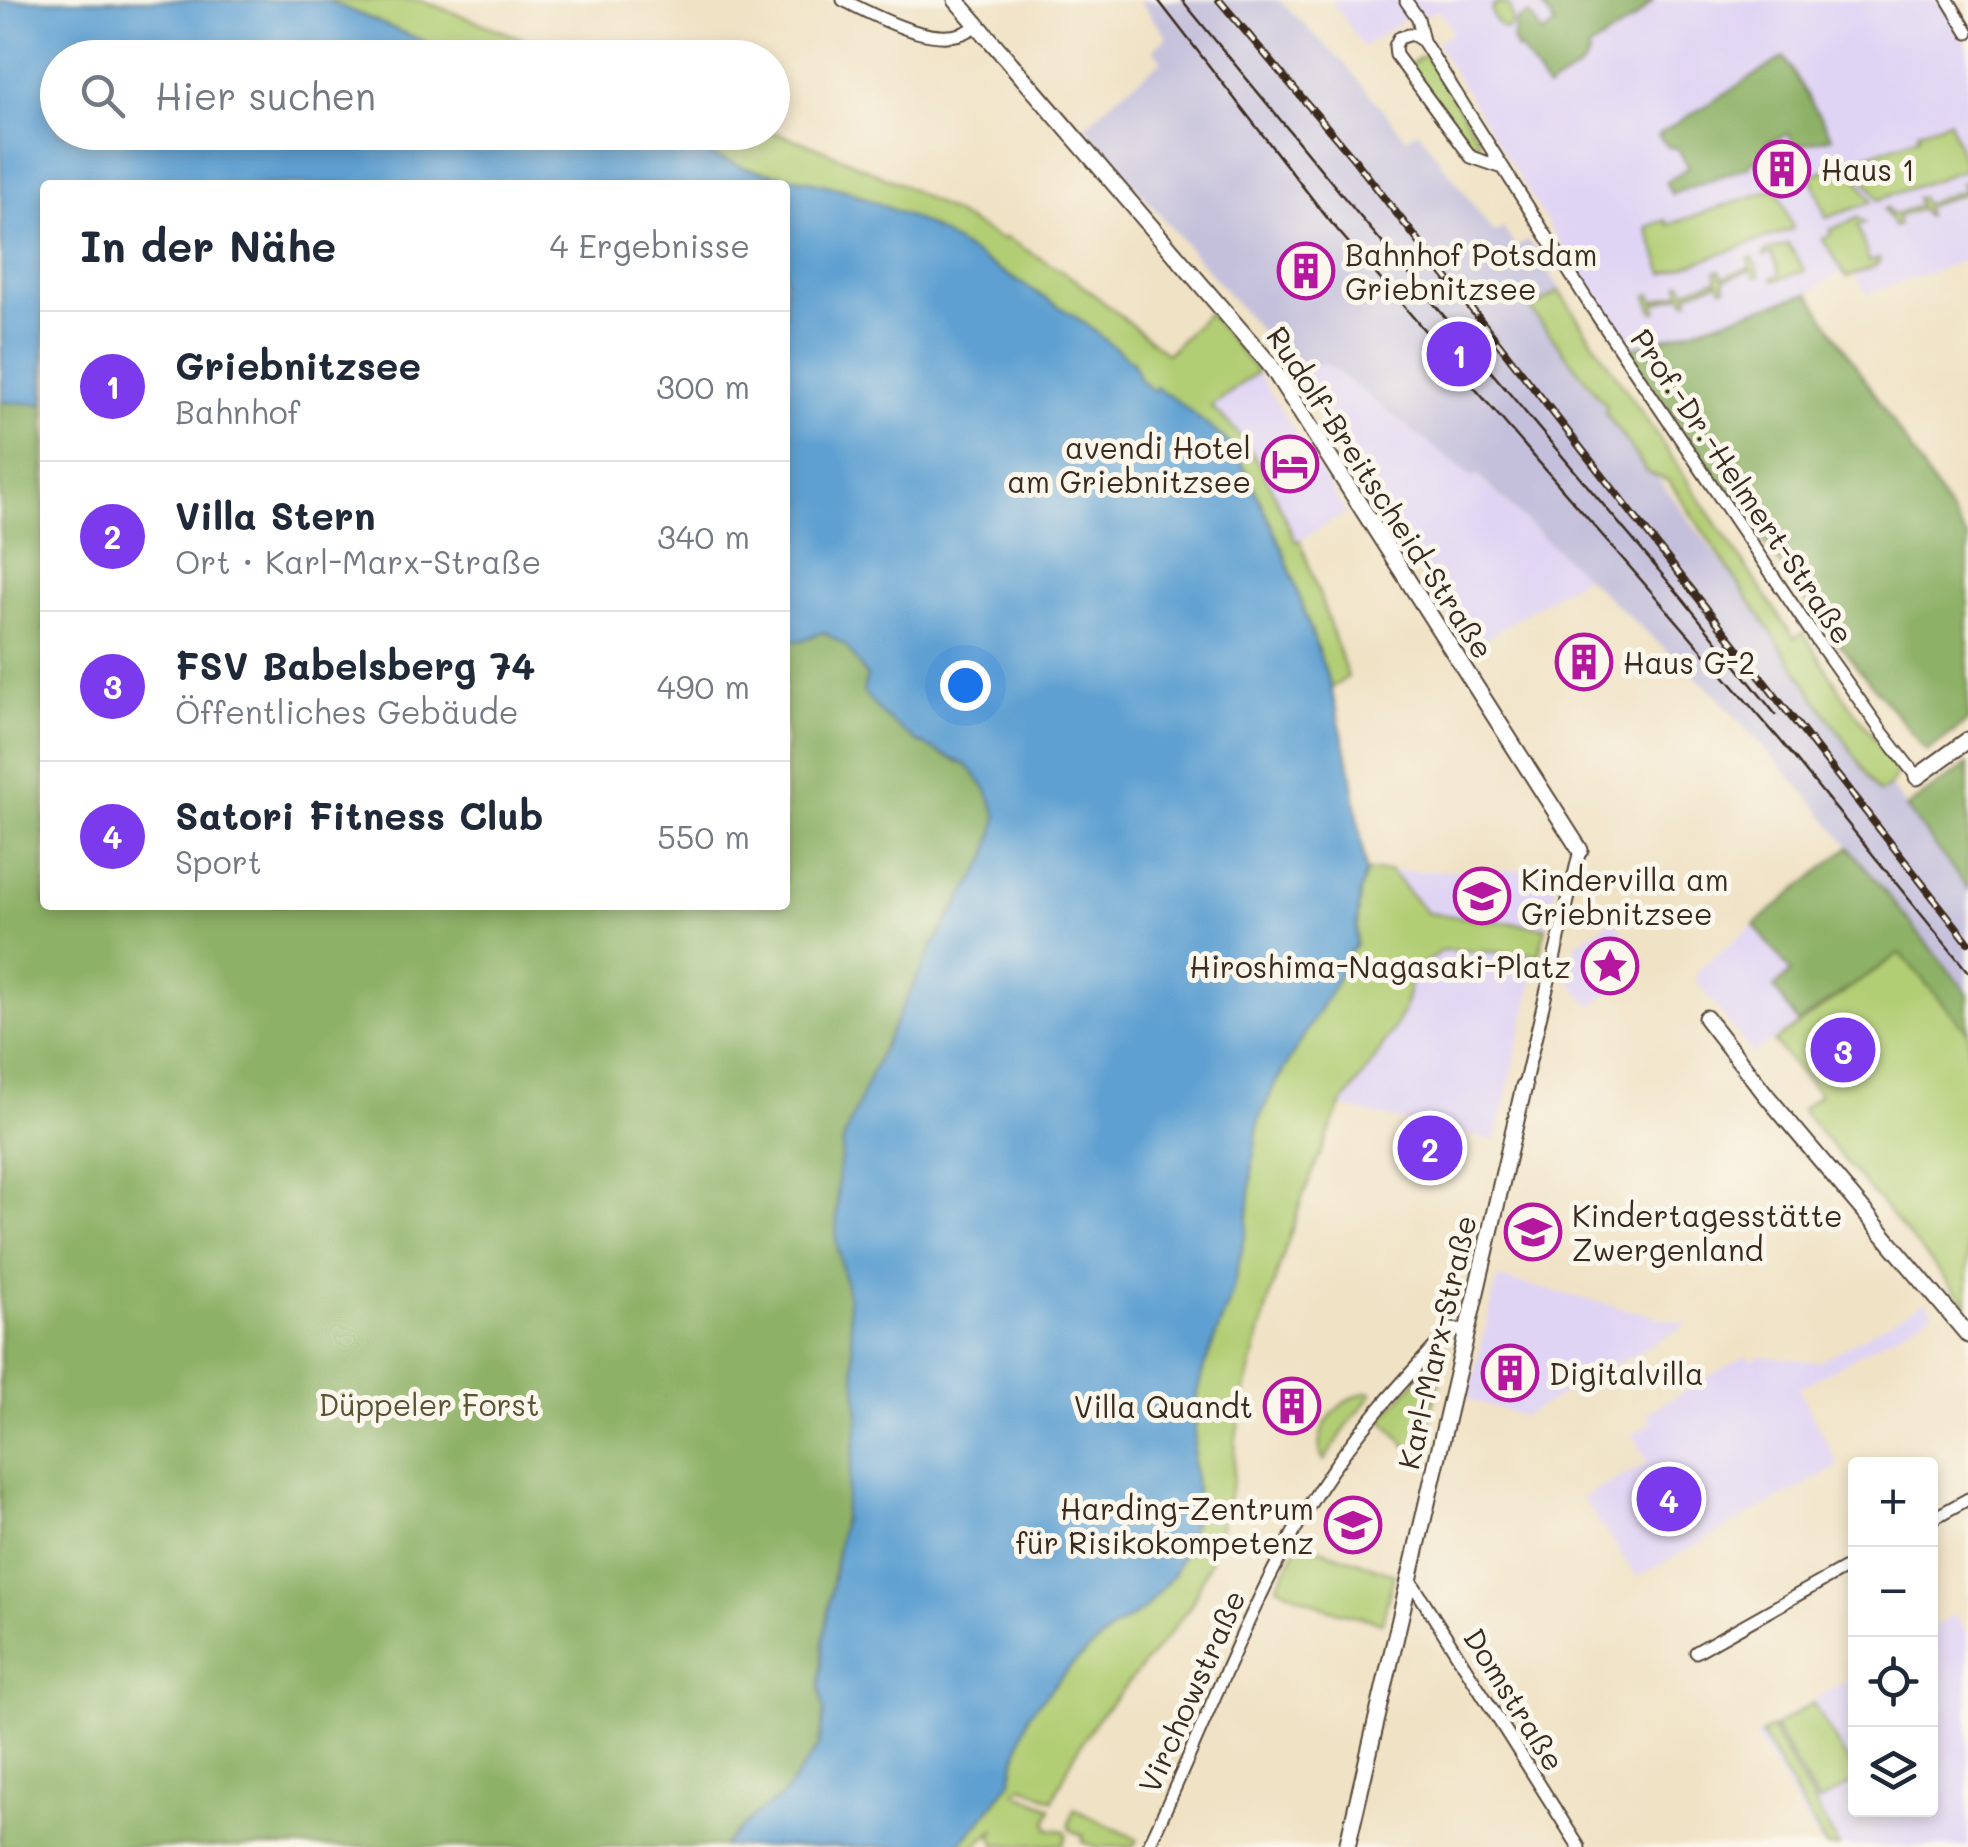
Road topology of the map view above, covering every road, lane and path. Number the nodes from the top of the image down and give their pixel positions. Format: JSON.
{"nodes":[{"id":1,"x":844,"y":0,"type":"edge"},
{"id":2,"x":956,"y":0,"type":"edge"},
{"id":3,"x":1948,"y":0,"type":"edge"},
{"id":4,"x":1406,"y":1,"type":"edge"},
{"id":5,"x":977,"y":25,"type":"junction"},
{"id":6,"x":1968,"y":33,"type":"edge"},
{"id":7,"x":1423,"y":41,"type":"junction"},
{"id":8,"x":1503,"y":168,"type":"junction"},
{"id":9,"x":1968,"y":740,"type":"edge"},
{"id":10,"x":1918,"y":777,"type":"joint"},
{"id":11,"x":1580,"y":850,"type":"joint"},
{"id":12,"x":1706,"y":1018,"type":"dead end"},
{"id":13,"x":1524,"y":1086,"type":"joint"},
{"id":14,"x":1466,"y":1330,"type":"junction"},
{"id":15,"x":1968,"y":1335,"type":"edge"},
{"id":16,"x":1968,"y":1499,"type":"edge"},
{"id":17,"x":1938,"y":1516,"type":"edge"},
{"id":18,"x":1848,"y":1566,"type":"edge"},
{"id":19,"x":1410,"y":1578,"type":"junction"},
{"id":20,"x":1696,"y":1652,"type":"dead end"},
{"id":21,"x":1148,"y":1847,"type":"edge"},
{"id":22,"x":1347,"y":1847,"type":"edge"},
{"id":23,"x":1578,"y":1847,"type":"edge"}],
"edges":[{"from":1,"to":5,"type":"street"},
{"from":2,"to":5,"type":"street","name":"Rudolf-Breitscheid-Straße"},
{"from":3,"to":6,"type":"street"},
{"from":4,"to":7,"type":"street","name":"Prof.-Dr.-Helmert-Straße"},
{"from":5,"to":11,"type":"street","name":"Rudolf-Breitscheid-Straße"},
{"from":7,"to":8,"type":"street","name":"Prof.-Dr.-Helmert-Straße"},
{"from":7,"to":8,"type":"street","name":"Prof.-Dr.-Helmert-Straße"},
{"from":8,"to":10,"type":"street","name":"Prof.-Dr.-Helmert-Straße"},
{"from":9,"to":10,"type":"street"},
{"from":11,"to":13,"type":"street","name":"Karl-Marx-Straße"},
{"from":12,"to":15,"type":"street"},
{"from":13,"to":14,"type":"street","name":"Karl-Marx-Straße"},
{"from":14,"to":19,"type":"street","name":"Karl-Marx-Straße"},
{"from":14,"to":21,"type":"street","name":"Virchowstraße"},
{"from":16,"to":17,"type":"street"},
{"from":18,"to":20,"type":"street"},
{"from":19,"to":22,"type":"street","name":"Karl-Marx-Straße"},
{"from":19,"to":23,"type":"street","name":"Domstraße"}]}
